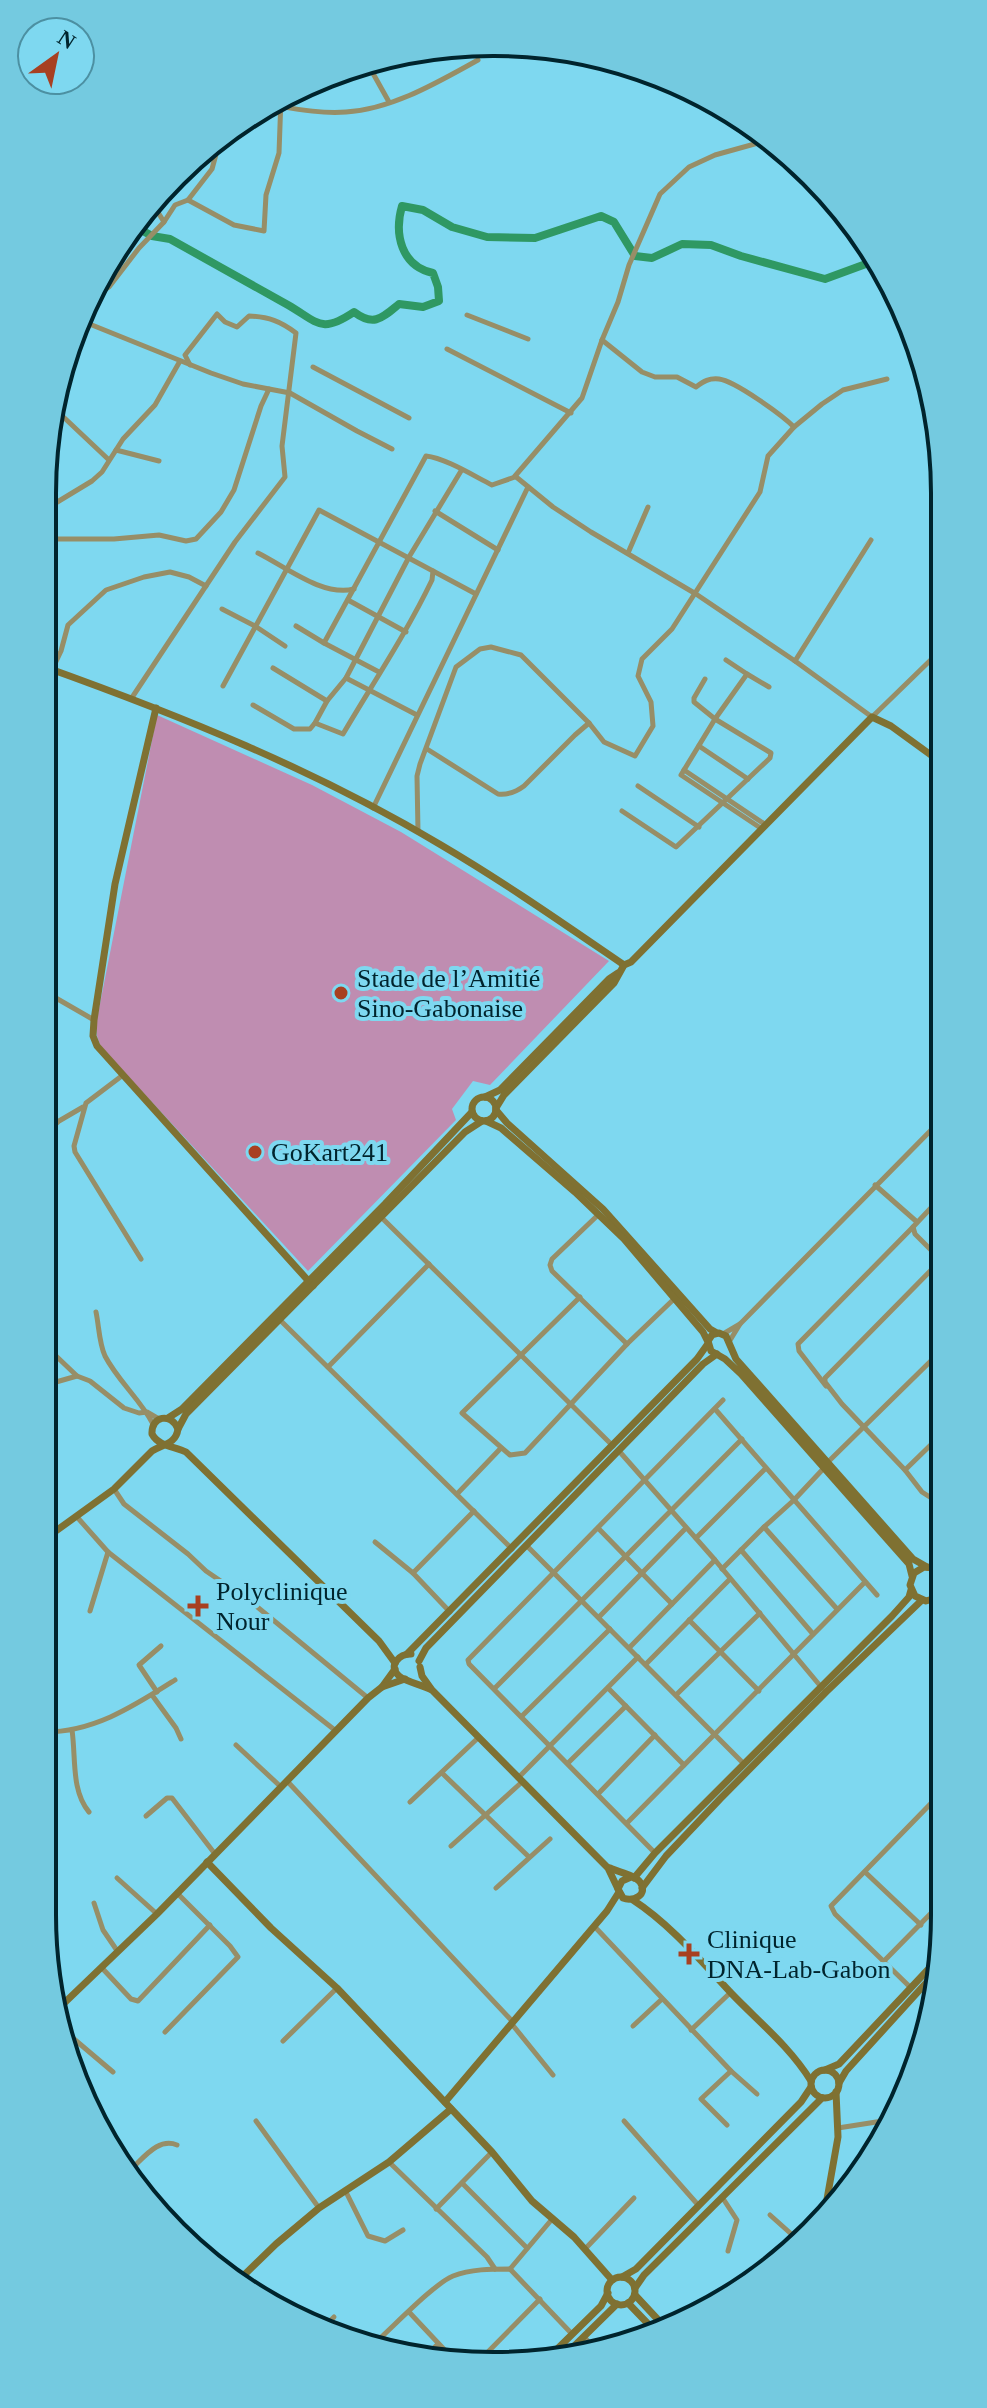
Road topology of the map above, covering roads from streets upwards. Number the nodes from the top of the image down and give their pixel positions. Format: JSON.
{"nodes":[{"id":1,"x":478,"y":60,"type":"dead end"},
{"id":2,"x":373,"y":73,"type":"edge"},
{"id":3,"x":389,"y":103,"type":"junction"},
{"id":4,"x":289,"y":107,"type":"edge"},
{"id":5,"x":277,"y":114,"type":"edge"},
{"id":6,"x":756,"y":143,"type":"edge"},
{"id":7,"x":216,"y":156,"type":"edge"},
{"id":8,"x":188,"y":200,"type":"junction"},
{"id":9,"x":158,"y":213,"type":"edge"},
{"id":10,"x":164,"y":222,"type":"junction"},
{"id":11,"x":124,"y":260,"type":"edge"},
{"id":12,"x":128,"y":262,"type":"junction"},
{"id":13,"x":108,"y":288,"type":"edge"},
{"id":14,"x":467,"y":315,"type":"dead end"},
{"id":15,"x":90,"y":324,"type":"edge"},
{"id":16,"x":528,"y":339,"type":"dead end"},
{"id":17,"x":602,"y":340,"type":"junction"},
{"id":18,"x":447,"y":349,"type":"dead end"},
{"id":19,"x":180,"y":361,"type":"junction"},
{"id":20,"x":190,"y":365,"type":"junction"},
{"id":21,"x":313,"y":367,"type":"dead end"},
{"id":22,"x":887,"y":379,"type":"dead end"},
{"id":23,"x":269,"y":389,"type":"junction"},
{"id":24,"x":290,"y":393,"type":"junction"},
{"id":25,"x":571,"y":413,"type":"junction"},
{"id":26,"x":63,"y":416,"type":"edge"},
{"id":27,"x":409,"y":418,"type":"dead end"},
{"id":28,"x":794,"y":427,"type":"junction"},
{"id":29,"x":392,"y":449,"type":"dead end"},
{"id":30,"x":116,"y":450,"type":"junction"},
{"id":31,"x":109,"y":460,"type":"junction"},
{"id":32,"x":159,"y":461,"type":"dead end"},
{"id":33,"x":461,"y":471,"type":"junction"},
{"id":34,"x":515,"y":476,"type":"junction"},
{"id":35,"x":528,"y":487,"type":"junction"},
{"id":36,"x":56,"y":503,"type":"edge"},
{"id":37,"x":648,"y":507,"type":"dead end"},
{"id":38,"x":435,"y":511,"type":"junction"},
{"id":39,"x":56,"y":539,"type":"edge"},
{"id":40,"x":871,"y":540,"type":"dead end"},
{"id":41,"x":380,"y":542,"type":"junction"},
{"id":42,"x":498,"y":550,"type":"junction"},
{"id":43,"x":258,"y":553,"type":"dead end"},
{"id":44,"x":628,"y":553,"type":"junction"},
{"id":45,"x":409,"y":557,"type":"junction"},
{"id":46,"x":289,"y":569,"type":"junction"},
{"id":47,"x":433,"y":571,"type":"junction"},
{"id":48,"x":206,"y":586,"type":"junction"},
{"id":49,"x":354,"y":589,"type":"junction"},
{"id":50,"x":476,"y":594,"type":"junction"},
{"id":51,"x":696,"y":594,"type":"junction"},
{"id":52,"x":348,"y":600,"type":"junction"},
{"id":53,"x":222,"y":609,"type":"dead end"},
{"id":54,"x":378,"y":617,"type":"junction"},
{"id":55,"x":255,"y":626,"type":"junction"},
{"id":56,"x":296,"y":626,"type":"dead end"},
{"id":57,"x":406,"y":632,"type":"junction"},
{"id":58,"x":324,"y":643,"type":"junction"},
{"id":59,"x":285,"y":646,"type":"dead end"},
{"id":60,"x":356,"y":660,"type":"junction"},
{"id":61,"x":726,"y":660,"type":"dead end"},
{"id":62,"x":931,"y":660,"type":"edge"},
{"id":63,"x":795,"y":661,"type":"junction"},
{"id":64,"x":56,"y":663,"type":"edge"},
{"id":65,"x":273,"y":668,"type":"dead end"},
{"id":66,"x":56,"y":671,"type":"edge"},
{"id":67,"x":379,"y":672,"type":"junction"},
{"id":68,"x":747,"y":674,"type":"junction"},
{"id":69,"x":346,"y":678,"type":"junction"},
{"id":70,"x":705,"y":679,"type":"dead end"},
{"id":71,"x":223,"y":686,"type":"dead end"},
{"id":72,"x":769,"y":687,"type":"dead end"},
{"id":73,"x":368,"y":692,"type":"junction"},
{"id":74,"x":131,"y":699,"type":"junction"},
{"id":75,"x":327,"y":701,"type":"junction"},
{"id":76,"x":253,"y":705,"type":"dead end"},
{"id":77,"x":156,"y":708,"type":"junction"},
{"id":78,"x":417,"y":715,"type":"junction"},
{"id":79,"x":872,"y":717,"type":"junction"},
{"id":80,"x":715,"y":719,"type":"junction"},
{"id":81,"x":315,"y":723,"type":"junction"},
{"id":82,"x":589,"y":723,"type":"junction"},
{"id":83,"x":699,"y":746,"type":"junction"},
{"id":84,"x":427,"y":749,"type":"junction"},
{"id":85,"x":931,"y":755,"type":"edge"},
{"id":86,"x":748,"y":779,"type":"junction"},
{"id":87,"x":638,"y":786,"type":"dead end"},
{"id":88,"x":726,"y":801,"type":"junction"},
{"id":89,"x":373,"y":808,"type":"junction"},
{"id":90,"x":622,"y":811,"type":"dead end"},
{"id":91,"x":699,"y":827,"type":"junction"},
{"id":92,"x":764,"y":827,"type":"junction"},
{"id":93,"x":418,"y":832,"type":"junction"},
{"id":94,"x":622,"y":969,"type":"junction"},
{"id":95,"x":56,"y":998,"type":"edge"},
{"id":96,"x":94,"y":1020,"type":"junction"},
{"id":97,"x":123,"y":1075,"type":"junction"},
{"id":98,"x":485,"y":1097,"type":"junction"},
{"id":99,"x":84,"y":1106,"type":"junction"},
{"id":100,"x":496,"y":1109,"type":"junction"},
{"id":101,"x":472,"y":1112,"type":"junction"},
{"id":102,"x":484,"y":1121,"type":"junction"},
{"id":103,"x":56,"y":1124,"type":"edge"},
{"id":104,"x":931,"y":1130,"type":"edge"},
{"id":105,"x":875,"y":1185,"type":"junction"},
{"id":106,"x":931,"y":1207,"type":"edge"},
{"id":107,"x":599,"y":1214,"type":"junction"},
{"id":108,"x":381,"y":1217,"type":"junction"},
{"id":109,"x":915,"y":1224,"type":"junction"},
{"id":110,"x":931,"y":1249,"type":"edge"},
{"id":111,"x":141,"y":1259,"type":"dead end"},
{"id":112,"x":429,"y":1264,"type":"junction"},
{"id":113,"x":931,"y":1271,"type":"edge"},
{"id":114,"x":311,"y":1283,"type":"junction"},
{"id":115,"x":580,"y":1297,"type":"junction"},
{"id":116,"x":675,"y":1298,"type":"junction"},
{"id":117,"x":96,"y":1312,"type":"dead end"},
{"id":118,"x":279,"y":1319,"type":"junction"},
{"id":119,"x":740,"y":1324,"type":"junction"},
{"id":120,"x":720,"y":1333,"type":"junction"},
{"id":121,"x":729,"y":1343,"type":"junction"},
{"id":122,"x":627,"y":1344,"type":"junction"},
{"id":123,"x":708,"y":1344,"type":"junction"},
{"id":124,"x":519,"y":1354,"type":"junction"},
{"id":125,"x":718,"y":1354,"type":"junction"},
{"id":126,"x":56,"y":1356,"type":"edge"},
{"id":127,"x":931,"y":1361,"type":"edge"},
{"id":128,"x":328,"y":1367,"type":"junction"},
{"id":129,"x":77,"y":1376,"type":"junction"},
{"id":130,"x":57,"y":1383,"type":"edge"},
{"id":131,"x":827,"y":1388,"type":"junction"},
{"id":132,"x":723,"y":1400,"type":"dead end"},
{"id":133,"x":572,"y":1403,"type":"junction"},
{"id":134,"x":714,"y":1408,"type":"junction"},
{"id":135,"x":147,"y":1412,"type":"junction"},
{"id":136,"x":160,"y":1420,"type":"junction"},
{"id":137,"x":865,"y":1428,"type":"junction"},
{"id":138,"x":178,"y":1431,"type":"junction"},
{"id":139,"x":152,"y":1436,"type":"junction"},
{"id":140,"x":742,"y":1439,"type":"junction"},
{"id":141,"x":165,"y":1444,"type":"junction"},
{"id":142,"x":931,"y":1445,"type":"edge"},
{"id":143,"x":501,"y":1448,"type":"junction"},
{"id":144,"x":616,"y":1448,"type":"junction"},
{"id":145,"x":186,"y":1452,"type":"junction"},
{"id":146,"x":142,"y":1462,"type":"junction"},
{"id":147,"x":826,"y":1465,"type":"junction"},
{"id":148,"x":766,"y":1468,"type":"junction"},
{"id":149,"x":905,"y":1470,"type":"junction"},
{"id":150,"x":644,"y":1481,"type":"junction"},
{"id":151,"x":114,"y":1489,"type":"junction"},
{"id":152,"x":457,"y":1494,"type":"junction"},
{"id":153,"x":931,"y":1497,"type":"edge"},
{"id":154,"x":794,"y":1500,"type":"junction"},
{"id":155,"x":670,"y":1509,"type":"junction"},
{"id":156,"x":474,"y":1511,"type":"junction"},
{"id":157,"x":77,"y":1517,"type":"junction"},
{"id":158,"x":764,"y":1527,"type":"junction"},
{"id":159,"x":598,"y":1528,"type":"junction"},
{"id":160,"x":686,"y":1528,"type":"junction"},
{"id":161,"x":56,"y":1531,"type":"edge"},
{"id":162,"x":696,"y":1538,"type":"junction"},
{"id":163,"x":375,"y":1542,"type":"dead end"},
{"id":164,"x":527,"y":1546,"type":"junction"},
{"id":165,"x":512,"y":1549,"type":"junction"},
{"id":166,"x":741,"y":1550,"type":"junction"},
{"id":167,"x":108,"y":1552,"type":"junction"},
{"id":168,"x":625,"y":1556,"type":"junction"},
{"id":169,"x":715,"y":1560,"type":"junction"},
{"id":170,"x":927,"y":1567,"type":"junction"},
{"id":171,"x":931,"y":1568,"type":"edge"},
{"id":172,"x":722,"y":1569,"type":"junction"},
{"id":173,"x":413,"y":1573,"type":"junction"},
{"id":174,"x":554,"y":1573,"type":"junction"},
{"id":175,"x":642,"y":1573,"type":"junction"},
{"id":176,"x":912,"y":1576,"type":"junction"},
{"id":177,"x":730,"y":1579,"type":"junction"},
{"id":178,"x":865,"y":1582,"type":"junction"},
{"id":179,"x":911,"y":1590,"type":"junction"},
{"id":180,"x":877,"y":1595,"type":"dead end"},
{"id":181,"x":931,"y":1599,"type":"edge"},
{"id":182,"x":922,"y":1600,"type":"junction"},
{"id":183,"x":582,"y":1601,"type":"junction"},
{"id":184,"x":672,"y":1604,"type":"junction"},
{"id":185,"x":837,"y":1609,"type":"junction"},
{"id":186,"x":90,"y":1611,"type":"dead end"},
{"id":187,"x":450,"y":1612,"type":"junction"},
{"id":188,"x":760,"y":1613,"type":"junction"},
{"id":189,"x":599,"y":1617,"type":"junction"},
{"id":190,"x":689,"y":1620,"type":"junction"},
{"id":191,"x":610,"y":1629,"type":"junction"},
{"id":192,"x":813,"y":1635,"type":"junction"},
{"id":193,"x":379,"y":1641,"type":"junction"},
{"id":194,"x":161,"y":1646,"type":"dead end"},
{"id":195,"x":629,"y":1648,"type":"junction"},
{"id":196,"x":720,"y":1652,"type":"junction"},
{"id":197,"x":406,"y":1654,"type":"junction"},
{"id":198,"x":794,"y":1654,"type":"junction"},
{"id":199,"x":638,"y":1657,"type":"junction"},
{"id":200,"x":420,"y":1664,"type":"junction"},
{"id":201,"x":646,"y":1664,"type":"junction"},
{"id":202,"x":395,"y":1666,"type":"junction"},
{"id":203,"x":406,"y":1679,"type":"junction"},
{"id":204,"x":175,"y":1680,"type":"dead end"},
{"id":205,"x":382,"y":1687,"type":"junction"},
{"id":206,"x":495,"y":1688,"type":"junction"},
{"id":207,"x":608,"y":1688,"type":"junction"},
{"id":208,"x":432,"y":1690,"type":"junction"},
{"id":209,"x":823,"y":1690,"type":"junction"},
{"id":210,"x":759,"y":1691,"type":"junction"},
{"id":211,"x":154,"y":1693,"type":"junction"},
{"id":212,"x":676,"y":1695,"type":"junction"},
{"id":213,"x":368,"y":1698,"type":"junction"},
{"id":214,"x":626,"y":1706,"type":"junction"},
{"id":215,"x":522,"y":1716,"type":"junction"},
{"id":216,"x":72,"y":1730,"type":"junction"},
{"id":217,"x":56,"y":1731,"type":"edge"},
{"id":218,"x":336,"y":1731,"type":"junction"},
{"id":219,"x":715,"y":1734,"type":"junction"},
{"id":220,"x":655,"y":1735,"type":"junction"},
{"id":221,"x":479,"y":1737,"type":"junction"},
{"id":222,"x":181,"y":1739,"type":"dead end"},
{"id":223,"x":236,"y":1745,"type":"dead end"},
{"id":224,"x":551,"y":1745,"type":"junction"},
{"id":225,"x":568,"y":1763,"type":"junction"},
{"id":226,"x":744,"y":1764,"type":"junction"},
{"id":227,"x":684,"y":1765,"type":"junction"},
{"id":228,"x":442,"y":1773,"type":"junction"},
{"id":229,"x":520,"y":1780,"type":"junction"},
{"id":230,"x":284,"y":1784,"type":"junction"},
{"id":231,"x":598,"y":1794,"type":"junction"},
{"id":232,"x":410,"y":1802,"type":"dead end"},
{"id":233,"x":931,"y":1804,"type":"edge"},
{"id":234,"x":89,"y":1812,"type":"dead end"},
{"id":235,"x":485,"y":1815,"type":"junction"},
{"id":236,"x":146,"y":1816,"type":"dead end"},
{"id":237,"x":627,"y":1823,"type":"junction"},
{"id":238,"x":550,"y":1839,"type":"dead end"},
{"id":239,"x":451,"y":1846,"type":"dead end"},
{"id":240,"x":655,"y":1853,"type":"junction"},
{"id":241,"x":215,"y":1854,"type":"junction"},
{"id":242,"x":529,"y":1857,"type":"junction"},
{"id":243,"x":207,"y":1862,"type":"junction"},
{"id":244,"x":608,"y":1868,"type":"junction"},
{"id":245,"x":865,"y":1872,"type":"junction"},
{"id":246,"x":117,"y":1878,"type":"dead end"},
{"id":247,"x":632,"y":1878,"type":"junction"},
{"id":248,"x":496,"y":1888,"type":"dead end"},
{"id":249,"x":618,"y":1890,"type":"junction"},
{"id":250,"x":642,"y":1890,"type":"junction"},
{"id":251,"x":177,"y":1893,"type":"junction"},
{"id":252,"x":631,"y":1900,"type":"junction"},
{"id":253,"x":94,"y":1903,"type":"dead end"},
{"id":254,"x":607,"y":1911,"type":"junction"},
{"id":255,"x":651,"y":1912,"type":"junction"},
{"id":256,"x":157,"y":1914,"type":"junction"},
{"id":257,"x":931,"y":1914,"type":"edge"},
{"id":258,"x":210,"y":1925,"type":"junction"},
{"id":259,"x":921,"y":1925,"type":"junction"},
{"id":260,"x":594,"y":1926,"type":"junction"},
{"id":261,"x":118,"y":1952,"type":"junction"},
{"id":262,"x":884,"y":1962,"type":"junction"},
{"id":263,"x":102,"y":1968,"type":"junction"},
{"id":264,"x":927,"y":1971,"type":"edge"},
{"id":265,"x":925,"y":1984,"type":"edge"},
{"id":266,"x":337,"y":1988,"type":"junction"},
{"id":267,"x":911,"y":1989,"type":"junction"},
{"id":268,"x":731,"y":1992,"type":"junction"},
{"id":269,"x":662,"y":1999,"type":"junction"},
{"id":270,"x":65,"y":2003,"type":"edge"},
{"id":271,"x":511,"y":2022,"type":"junction"},
{"id":272,"x":633,"y":2026,"type":"dead end"},
{"id":273,"x":691,"y":2030,"type":"junction"},
{"id":274,"x":165,"y":2032,"type":"dead end"},
{"id":275,"x":74,"y":2039,"type":"edge"},
{"id":276,"x":283,"y":2041,"type":"dead end"},
{"id":277,"x":798,"y":2060,"type":"junction"},
{"id":278,"x":731,"y":2071,"type":"junction"},
{"id":279,"x":822,"y":2071,"type":"junction"},
{"id":280,"x":113,"y":2072,"type":"dead end"},
{"id":281,"x":553,"y":2075,"type":"dead end"},
{"id":282,"x":839,"y":2083,"type":"junction"},
{"id":283,"x":811,"y":2084,"type":"junction"},
{"id":284,"x":836,"y":2092,"type":"junction"},
{"id":285,"x":757,"y":2094,"type":"dead end"},
{"id":286,"x":822,"y":2098,"type":"junction"},
{"id":287,"x":445,"y":2102,"type":"junction"},
{"id":288,"x":451,"y":2109,"type":"junction"},
{"id":289,"x":256,"y":2121,"type":"dead end"},
{"id":290,"x":624,"y":2121,"type":"dead end"},
{"id":291,"x":878,"y":2122,"type":"edge"},
{"id":292,"x":727,"y":2125,"type":"dead end"},
{"id":293,"x":838,"y":2128,"type":"junction"},
{"id":294,"x":177,"y":2145,"type":"dead end"},
{"id":295,"x":492,"y":2152,"type":"junction"},
{"id":296,"x":389,"y":2162,"type":"junction"},
{"id":297,"x":135,"y":2166,"type":"edge"},
{"id":298,"x":462,"y":2183,"type":"junction"},
{"id":299,"x":344,"y":2189,"type":"junction"},
{"id":300,"x":722,"y":2197,"type":"junction"},
{"id":301,"x":827,"y":2197,"type":"edge"},
{"id":302,"x":634,"y":2198,"type":"dead end"},
{"id":303,"x":699,"y":2206,"type":"junction"},
{"id":304,"x":319,"y":2208,"type":"junction"},
{"id":305,"x":436,"y":2209,"type":"junction"},
{"id":306,"x":770,"y":2215,"type":"dead end"},
{"id":307,"x":553,"y":2218,"type":"junction"},
{"id":308,"x":403,"y":2230,"type":"dead end"},
{"id":309,"x":792,"y":2234,"type":"edge"},
{"id":310,"x":527,"y":2248,"type":"junction"},
{"id":311,"x":585,"y":2249,"type":"junction"},
{"id":312,"x":728,"y":2251,"type":"dead end"},
{"id":313,"x":495,"y":2269,"type":"junction"},
{"id":314,"x":510,"y":2269,"type":"junction"},
{"id":315,"x":245,"y":2274,"type":"edge"},
{"id":316,"x":622,"y":2277,"type":"junction"},
{"id":317,"x":612,"y":2280,"type":"junction"},
{"id":318,"x":635,"y":2291,"type":"junction"},
{"id":319,"x":608,"y":2293,"type":"junction"},
{"id":320,"x":540,"y":2299,"type":"junction"},
{"id":321,"x":628,"y":2303,"type":"junction"},
{"id":322,"x":617,"y":2304,"type":"junction"},
{"id":323,"x":409,"y":2312,"type":"junction"},
{"id":324,"x":334,"y":2317,"type":"dead end"},
{"id":325,"x":659,"y":2320,"type":"edge"},
{"id":326,"x":330,"y":2321,"type":"edge"},
{"id":327,"x":648,"y":2324,"type":"edge"},
{"id":328,"x":572,"y":2334,"type":"junction"},
{"id":329,"x":583,"y":2336,"type":"junction"},
{"id":330,"x":381,"y":2337,"type":"edge"},
{"id":331,"x":588,"y":2342,"type":"edge"},
{"id":332,"x":438,"y":2344,"type":"junction"},
{"id":333,"x":575,"y":2345,"type":"edge"},
{"id":334,"x":559,"y":2347,"type":"edge"},
{"id":335,"x":434,"y":2348,"type":"edge"},
{"id":336,"x":443,"y":2349,"type":"edge"},
{"id":337,"x":488,"y":2352,"type":"edge"}],
"edges":[{"from":1,"to":3,"type":"street"},
{"from":2,"to":3,"type":"street"},
{"from":3,"to":4,"type":"street"},
{"from":5,"to":8,"type":"street"},
{"from":6,"to":17,"type":"street"},
{"from":7,"to":8,"type":"street"},
{"from":8,"to":10,"type":"street"},
{"from":9,"to":10,"type":"street"},
{"from":10,"to":12,"type":"street"},
{"from":11,"to":12,"type":"street"},
{"from":12,"to":13,"type":"street"},
{"from":14,"to":16,"type":"street"},
{"from":15,"to":19,"type":"street"},
{"from":17,"to":25,"type":"street"},
{"from":17,"to":28,"type":"street"},
{"from":18,"to":25,"type":"street"},
{"from":19,"to":20,"type":"street"},
{"from":19,"to":30,"type":"street"},
{"from":20,"to":23,"type":"street"},
{"from":20,"to":24,"type":"street"},
{"from":21,"to":27,"type":"street"},
{"from":22,"to":28,"type":"street"},
{"from":23,"to":24,"type":"street"},
{"from":23,"to":39,"type":"street"},
{"from":24,"to":29,"type":"street"},
{"from":24,"to":48,"type":"street"},
{"from":25,"to":34,"type":"street"},
{"from":26,"to":31,"type":"street"},
{"from":28,"to":51,"type":"street"},
{"from":30,"to":31,"type":"street"},
{"from":30,"to":32,"type":"street"},
{"from":31,"to":36,"type":"street"},
{"from":33,"to":34,"type":"street"},
{"from":33,"to":38,"type":"street"},
{"from":33,"to":41,"type":"street"},
{"from":34,"to":35,"type":"street"},
{"from":35,"to":42,"type":"street"},
{"from":35,"to":44,"type":"street"},
{"from":37,"to":44,"type":"street"},
{"from":38,"to":42,"type":"street"},
{"from":38,"to":45,"type":"street"},
{"from":40,"to":63,"type":"street"},
{"from":41,"to":45,"type":"street"},
{"from":41,"to":46,"type":"street"},
{"from":41,"to":49,"type":"street"},
{"from":42,"to":50,"type":"street"},
{"from":43,"to":46,"type":"street"},
{"from":44,"to":51,"type":"street"},
{"from":45,"to":47,"type":"street"},
{"from":45,"to":54,"type":"street"},
{"from":46,"to":49,"type":"street"},
{"from":46,"to":55,"type":"street"},
{"from":47,"to":50,"type":"street"},
{"from":47,"to":57,"type":"street"},
{"from":48,"to":64,"type":"street"},
{"from":48,"to":74,"type":"street"},
{"from":49,"to":52,"type":"street"},
{"from":50,"to":78,"type":"street"},
{"from":51,"to":63,"type":"street"},
{"from":51,"to":82,"type":"street"},
{"from":52,"to":54,"type":"street"},
{"from":52,"to":58,"type":"street"},
{"from":53,"to":55,"type":"street"},
{"from":54,"to":57,"type":"street"},
{"from":54,"to":60,"type":"street"},
{"from":55,"to":59,"type":"street"},
{"from":55,"to":71,"type":"street"},
{"from":56,"to":58,"type":"street"},
{"from":57,"to":67,"type":"street"},
{"from":58,"to":60,"type":"street"},
{"from":60,"to":67,"type":"street"},
{"from":60,"to":69,"type":"street"},
{"from":61,"to":68,"type":"street"},
{"from":62,"to":79,"type":"street"},
{"from":63,"to":79,"type":"street"},
{"from":65,"to":75,"type":"street"},
{"from":66,"to":74,"type":"street"},
{"from":67,"to":73,"type":"street"},
{"from":68,"to":72,"type":"street"},
{"from":68,"to":80,"type":"street"},
{"from":69,"to":73,"type":"street"},
{"from":69,"to":75,"type":"street"},
{"from":70,"to":80,"type":"street"},
{"from":73,"to":78,"type":"street"},
{"from":73,"to":81,"type":"street"},
{"from":74,"to":77,"type":"street"},
{"from":75,"to":81,"type":"street"},
{"from":76,"to":81,"type":"street"},
{"from":77,"to":89,"type":"street"},
{"from":77,"to":96,"type":"street"},
{"from":78,"to":89,"type":"street"},
{"from":79,"to":85,"type":"street"},
{"from":79,"to":92,"type":"street"},
{"from":80,"to":83,"type":"street"},
{"from":80,"to":86,"type":"street"},
{"from":82,"to":84,"type":"street"},
{"from":82,"to":84,"type":"street"},
{"from":83,"to":86,"type":"street"},
{"from":83,"to":88,"type":"street"},
{"from":84,"to":93,"type":"street"},
{"from":86,"to":88,"type":"street"},
{"from":87,"to":91,"type":"street"},
{"from":88,"to":91,"type":"street"},
{"from":88,"to":92,"type":"street"},
{"from":89,"to":93,"type":"street"},
{"from":90,"to":91,"type":"street"},
{"from":92,"to":94,"type":"street"},
{"from":93,"to":94,"type":"street"},
{"from":94,"to":98,"type":"street"},
{"from":94,"to":100,"type":"street"},
{"from":95,"to":96,"type":"street"},
{"from":96,"to":97,"type":"street"},
{"from":97,"to":99,"type":"street"},
{"from":97,"to":114,"type":"street"},
{"from":98,"to":100,"type":"street"},
{"from":98,"to":101,"type":"street"},
{"from":99,"to":103,"type":"street"},
{"from":99,"to":111,"type":"street"},
{"from":100,"to":102,"type":"street"},
{"from":100,"to":120,"type":"street"},
{"from":101,"to":102,"type":"street"},
{"from":101,"to":114,"type":"street"},
{"from":102,"to":107,"type":"street"},
{"from":102,"to":108,"type":"street"},
{"from":104,"to":105,"type":"street"},
{"from":105,"to":109,"type":"street"},
{"from":105,"to":119,"type":"street"},
{"from":106,"to":109,"type":"street"},
{"from":107,"to":115,"type":"street"},
{"from":107,"to":116,"type":"street"},
{"from":108,"to":112,"type":"street"},
{"from":108,"to":114,"type":"street"},
{"from":109,"to":110,"type":"street"},
{"from":109,"to":131,"type":"street"},
{"from":112,"to":124,"type":"street"},
{"from":112,"to":128,"type":"street"},
{"from":113,"to":131,"type":"street"},
{"from":114,"to":118,"type":"street"},
{"from":114,"to":136,"type":"street"},
{"from":115,"to":122,"type":"street"},
{"from":115,"to":124,"type":"street"},
{"from":116,"to":122,"type":"street"},
{"from":116,"to":123,"type":"street"},
{"from":117,"to":135,"type":"street"},
{"from":118,"to":128,"type":"street"},
{"from":118,"to":138,"type":"street"},
{"from":119,"to":120,"type":"street"},
{"from":119,"to":121,"type":"street"},
{"from":120,"to":121,"type":"street"},
{"from":120,"to":123,"type":"street"},
{"from":121,"to":125,"type":"street"},
{"from":121,"to":147,"type":"street"},
{"from":122,"to":133,"type":"street"},
{"from":123,"to":125,"type":"street"},
{"from":123,"to":144,"type":"street"},
{"from":124,"to":133,"type":"street"},
{"from":124,"to":143,"type":"street"},
{"from":125,"to":144,"type":"street"},
{"from":125,"to":147,"type":"street"},
{"from":126,"to":129,"type":"street"},
{"from":127,"to":137,"type":"street"},
{"from":128,"to":152,"type":"street"},
{"from":129,"to":130,"type":"street"},
{"from":129,"to":135,"type":"street"},
{"from":131,"to":137,"type":"street"},
{"from":132,"to":134,"type":"street"},
{"from":133,"to":143,"type":"street"},
{"from":133,"to":144,"type":"street"},
{"from":134,"to":140,"type":"street"},
{"from":134,"to":150,"type":"street"},
{"from":135,"to":136,"type":"street"},
{"from":136,"to":138,"type":"street"},
{"from":136,"to":139,"type":"street"},
{"from":137,"to":147,"type":"street"},
{"from":137,"to":149,"type":"street"},
{"from":138,"to":141,"type":"street"},
{"from":138,"to":145,"type":"street"},
{"from":139,"to":141,"type":"street"},
{"from":139,"to":146,"type":"street"},
{"from":140,"to":148,"type":"street"},
{"from":140,"to":155,"type":"street"},
{"from":141,"to":145,"type":"street"},
{"from":141,"to":146,"type":"street"},
{"from":142,"to":149,"type":"street"},
{"from":143,"to":152,"type":"street"},
{"from":144,"to":150,"type":"street"},
{"from":144,"to":164,"type":"street"},
{"from":144,"to":165,"type":"street"},
{"from":145,"to":193,"type":"street"},
{"from":146,"to":151,"type":"street"},
{"from":147,"to":154,"type":"street"},
{"from":147,"to":170,"type":"street"},
{"from":147,"to":176,"type":"street"},
{"from":148,"to":154,"type":"street"},
{"from":148,"to":162,"type":"street"},
{"from":149,"to":153,"type":"street"},
{"from":150,"to":155,"type":"street"},
{"from":150,"to":159,"type":"street"},
{"from":151,"to":157,"type":"street"},
{"from":151,"to":213,"type":"street"},
{"from":152,"to":156,"type":"street"},
{"from":154,"to":158,"type":"street"},
{"from":154,"to":178,"type":"street"},
{"from":155,"to":160,"type":"street"},
{"from":155,"to":168,"type":"street"},
{"from":156,"to":165,"type":"street"},
{"from":156,"to":173,"type":"street"},
{"from":157,"to":161,"type":"street"},
{"from":157,"to":167,"type":"street"},
{"from":158,"to":166,"type":"street"},
{"from":158,"to":185,"type":"street"},
{"from":159,"to":168,"type":"street"},
{"from":159,"to":174,"type":"street"},
{"from":160,"to":162,"type":"street"},
{"from":160,"to":175,"type":"street"},
{"from":162,"to":169,"type":"street"},
{"from":163,"to":173,"type":"street"},
{"from":164,"to":174,"type":"street"},
{"from":164,"to":200,"type":"street"},
{"from":165,"to":187,"type":"street"},
{"from":166,"to":172,"type":"street"},
{"from":166,"to":192,"type":"street"},
{"from":167,"to":186,"type":"street"},
{"from":167,"to":218,"type":"street"},
{"from":168,"to":175,"type":"street"},
{"from":168,"to":183,"type":"street"},
{"from":169,"to":172,"type":"street"},
{"from":169,"to":184,"type":"street"},
{"from":170,"to":171,"type":"street"},
{"from":170,"to":176,"type":"street"},
{"from":172,"to":177,"type":"street"},
{"from":173,"to":187,"type":"street"},
{"from":174,"to":183,"type":"street"},
{"from":174,"to":206,"type":"street"},
{"from":175,"to":184,"type":"street"},
{"from":175,"to":189,"type":"street"},
{"from":176,"to":179,"type":"street"},
{"from":177,"to":188,"type":"street"},
{"from":177,"to":190,"type":"street"},
{"from":178,"to":180,"type":"street"},
{"from":178,"to":185,"type":"street"},
{"from":179,"to":182,"type":"street"},
{"from":179,"to":209,"type":"street"},
{"from":181,"to":182,"type":"street"},
{"from":182,"to":209,"type":"street"},
{"from":183,"to":189,"type":"street"},
{"from":183,"to":206,"type":"street"},
{"from":184,"to":195,"type":"street"},
{"from":185,"to":192,"type":"street"},
{"from":187,"to":197,"type":"street"},
{"from":188,"to":196,"type":"street"},
{"from":188,"to":198,"type":"street"},
{"from":189,"to":191,"type":"street"},
{"from":190,"to":196,"type":"street"},
{"from":190,"to":201,"type":"street"},
{"from":191,"to":195,"type":"street"},
{"from":191,"to":215,"type":"street"},
{"from":192,"to":198,"type":"street"},
{"from":193,"to":197,"type":"street"},
{"from":193,"to":202,"type":"street"},
{"from":194,"to":211,"type":"street"},
{"from":195,"to":199,"type":"street"},
{"from":196,"to":210,"type":"street"},
{"from":196,"to":212,"type":"street"},
{"from":197,"to":200,"type":"street"},
{"from":197,"to":202,"type":"street"},
{"from":198,"to":209,"type":"street"},
{"from":198,"to":210,"type":"street"},
{"from":199,"to":201,"type":"street"},
{"from":199,"to":207,"type":"street"},
{"from":200,"to":203,"type":"street"},
{"from":200,"to":208,"type":"street"},
{"from":201,"to":212,"type":"street"},
{"from":202,"to":203,"type":"street"},
{"from":202,"to":205,"type":"street"},
{"from":203,"to":205,"type":"street"},
{"from":203,"to":208,"type":"street"},
{"from":204,"to":211,"type":"street"},
{"from":205,"to":213,"type":"street"},
{"from":206,"to":215,"type":"street"},
{"from":207,"to":214,"type":"street"},
{"from":207,"to":224,"type":"street"},
{"from":208,"to":221,"type":"street"},
{"from":209,"to":226,"type":"street"},
{"from":209,"to":250,"type":"street"},
{"from":210,"to":219,"type":"street"},
{"from":211,"to":216,"type":"street"},
{"from":211,"to":222,"type":"street"},
{"from":212,"to":219,"type":"street"},
{"from":213,"to":218,"type":"street"},
{"from":214,"to":220,"type":"street"},
{"from":214,"to":225,"type":"street"},
{"from":215,"to":224,"type":"street"},
{"from":216,"to":217,"type":"street"},
{"from":216,"to":234,"type":"street"},
{"from":218,"to":230,"type":"street"},
{"from":219,"to":226,"type":"street"},
{"from":219,"to":227,"type":"street"},
{"from":220,"to":227,"type":"street"},
{"from":220,"to":231,"type":"street"},
{"from":221,"to":228,"type":"street"},
{"from":221,"to":229,"type":"street"},
{"from":223,"to":230,"type":"street"},
{"from":224,"to":225,"type":"street"},
{"from":224,"to":229,"type":"street"},
{"from":225,"to":231,"type":"street"},
{"from":226,"to":240,"type":"street"},
{"from":227,"to":237,"type":"street"},
{"from":228,"to":232,"type":"street"},
{"from":228,"to":235,"type":"street"},
{"from":229,"to":235,"type":"street"},
{"from":229,"to":244,"type":"street"},
{"from":230,"to":241,"type":"street"},
{"from":230,"to":271,"type":"street"},
{"from":231,"to":237,"type":"street"},
{"from":233,"to":245,"type":"street"},
{"from":235,"to":239,"type":"street"},
{"from":235,"to":242,"type":"street"},
{"from":236,"to":241,"type":"street"},
{"from":237,"to":240,"type":"street"},
{"from":238,"to":242,"type":"street"},
{"from":240,"to":247,"type":"street"},
{"from":241,"to":243,"type":"street"},
{"from":242,"to":248,"type":"street"},
{"from":243,"to":251,"type":"street"},
{"from":243,"to":266,"type":"street"},
{"from":244,"to":247,"type":"street"},
{"from":244,"to":249,"type":"street"},
{"from":245,"to":259,"type":"street"},
{"from":245,"to":262,"type":"street"},
{"from":246,"to":256,"type":"street"},
{"from":247,"to":249,"type":"street"},
{"from":247,"to":250,"type":"street"},
{"from":249,"to":252,"type":"street"},
{"from":249,"to":254,"type":"street"},
{"from":250,"to":252,"type":"street"},
{"from":250,"to":255,"type":"street"},
{"from":251,"to":256,"type":"street"},
{"from":251,"to":258,"type":"street"},
{"from":252,"to":254,"type":"street"},
{"from":252,"to":255,"type":"street"},
{"from":253,"to":261,"type":"street"},
{"from":254,"to":260,"type":"street"},
{"from":255,"to":268,"type":"street"},
{"from":256,"to":261,"type":"street"},
{"from":257,"to":259,"type":"street"},
{"from":258,"to":263,"type":"street"},
{"from":258,"to":274,"type":"street"},
{"from":259,"to":262,"type":"street"},
{"from":260,"to":269,"type":"street"},
{"from":260,"to":271,"type":"street"},
{"from":261,"to":263,"type":"street"},
{"from":262,"to":267,"type":"street"},
{"from":263,"to":270,"type":"street"},
{"from":264,"to":267,"type":"street"},
{"from":265,"to":282,"type":"street"},
{"from":266,"to":276,"type":"street"},
{"from":266,"to":287,"type":"street"},
{"from":267,"to":279,"type":"street"},
{"from":268,"to":273,"type":"street"},
{"from":268,"to":277,"type":"street"},
{"from":269,"to":272,"type":"street"},
{"from":269,"to":273,"type":"street"},
{"from":271,"to":281,"type":"street"},
{"from":271,"to":287,"type":"street"},
{"from":273,"to":278,"type":"street"},
{"from":275,"to":280,"type":"street"},
{"from":277,"to":279,"type":"street"},
{"from":277,"to":283,"type":"street"},
{"from":278,"to":285,"type":"street"},
{"from":278,"to":292,"type":"street"},
{"from":279,"to":282,"type":"street"},
{"from":279,"to":283,"type":"street"},
{"from":282,"to":284,"type":"street"},
{"from":283,"to":286,"type":"street"},
{"from":283,"to":303,"type":"street"},
{"from":284,"to":286,"type":"street"},
{"from":284,"to":293,"type":"street"},
{"from":286,"to":300,"type":"street"},
{"from":287,"to":288,"type":"street"},
{"from":288,"to":295,"type":"street"},
{"from":288,"to":296,"type":"street"},
{"from":289,"to":304,"type":"street"},
{"from":290,"to":303,"type":"street"},
{"from":291,"to":293,"type":"street"},
{"from":293,"to":301,"type":"street"},
{"from":294,"to":297,"type":"street"},
{"from":295,"to":298,"type":"street"},
{"from":295,"to":307,"type":"street"},
{"from":296,"to":299,"type":"street"},
{"from":296,"to":305,"type":"street"},
{"from":298,"to":305,"type":"street"},
{"from":298,"to":310,"type":"street"},
{"from":299,"to":304,"type":"street"},
{"from":299,"to":308,"type":"street"},
{"from":300,"to":312,"type":"street"},
{"from":300,"to":318,"type":"street"},
{"from":302,"to":311,"type":"street"},
{"from":303,"to":316,"type":"street"},
{"from":304,"to":315,"type":"street"},
{"from":305,"to":313,"type":"street"},
{"from":306,"to":309,"type":"street"},
{"from":307,"to":310,"type":"street"},
{"from":307,"to":311,"type":"street"},
{"from":310,"to":314,"type":"street"},
{"from":311,"to":317,"type":"street"},
{"from":313,"to":314,"type":"street"},
{"from":313,"to":323,"type":"street"},
{"from":314,"to":320,"type":"street"},
{"from":316,"to":317,"type":"street"},
{"from":316,"to":318,"type":"street"},
{"from":317,"to":319,"type":"street"},
{"from":318,"to":321,"type":"street"},
{"from":318,"to":325,"type":"street"},
{"from":319,"to":322,"type":"street"},
{"from":319,"to":328,"type":"street"},
{"from":320,"to":328,"type":"street"},
{"from":320,"to":337,"type":"street"},
{"from":321,"to":322,"type":"street"},
{"from":321,"to":327,"type":"street"},
{"from":322,"to":329,"type":"street"},
{"from":323,"to":330,"type":"street"},
{"from":323,"to":332,"type":"street"},
{"from":324,"to":326,"type":"street"},
{"from":328,"to":334,"type":"street"},
{"from":329,"to":331,"type":"street"},
{"from":329,"to":333,"type":"street"},
{"from":332,"to":335,"type":"street"},
{"from":332,"to":336,"type":"street"}]}
